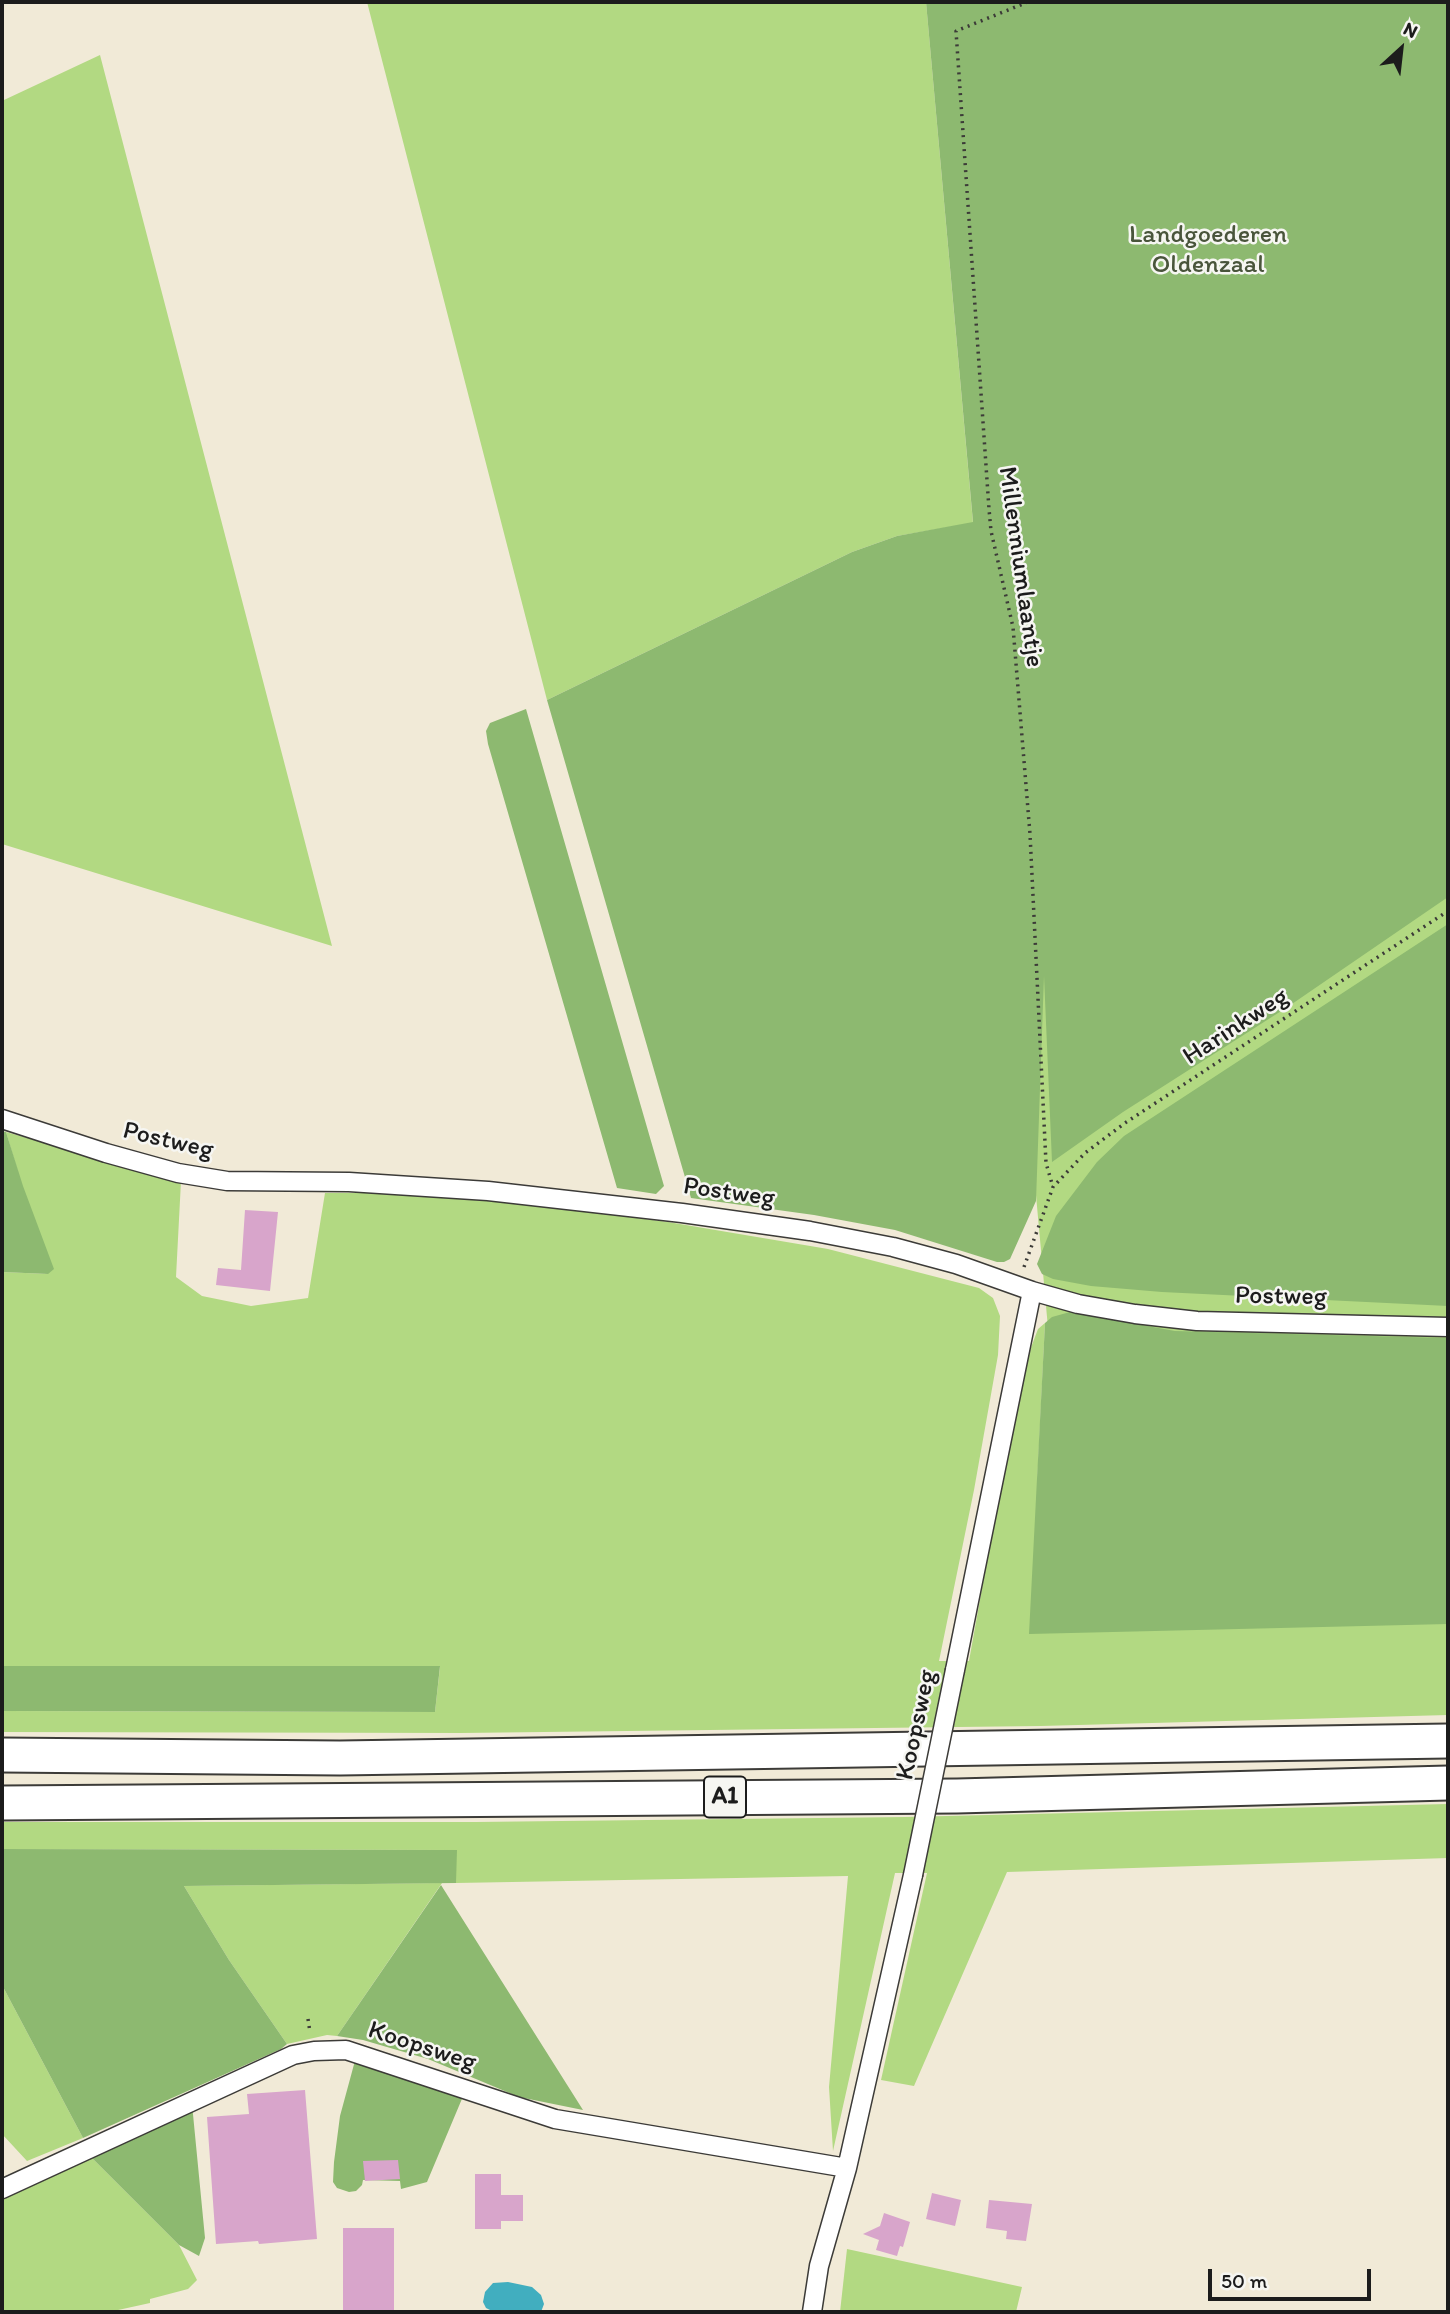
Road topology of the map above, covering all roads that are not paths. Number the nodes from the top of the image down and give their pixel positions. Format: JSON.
{"nodes":[{"id":1,"x":2,"y":1119,"type":"edge"},
{"id":2,"x":1025,"y":1289,"type":"junction"},
{"id":3,"x":1448,"y":1327,"type":"edge"},
{"id":4,"x":1448,"y":1741,"type":"edge"},
{"id":5,"x":2,"y":1755,"type":"edge"},
{"id":6,"x":1448,"y":1783,"type":"edge"},
{"id":7,"x":2,"y":1803,"type":"edge"},
{"id":8,"x":847,"y":2168,"type":"junction"},
{"id":9,"x":2,"y":2189,"type":"edge"},
{"id":10,"x":812,"y":2312,"type":"edge"}],
"edges":[{"from":1,"to":2,"type":"street","name":"Postweg"},
{"from":2,"to":3,"type":"street","name":"Postweg"},
{"from":2,"to":8,"type":"street","name":"Koopsweg","bridge":true},
{"from":4,"to":5,"type":"highway","number":"A1"},
{"from":6,"to":7,"type":"highway","number":"A1"},
{"from":8,"to":9,"type":"street","name":"Koopsweg"},
{"from":8,"to":10,"type":"street","name":"Koopsweg"}]}
